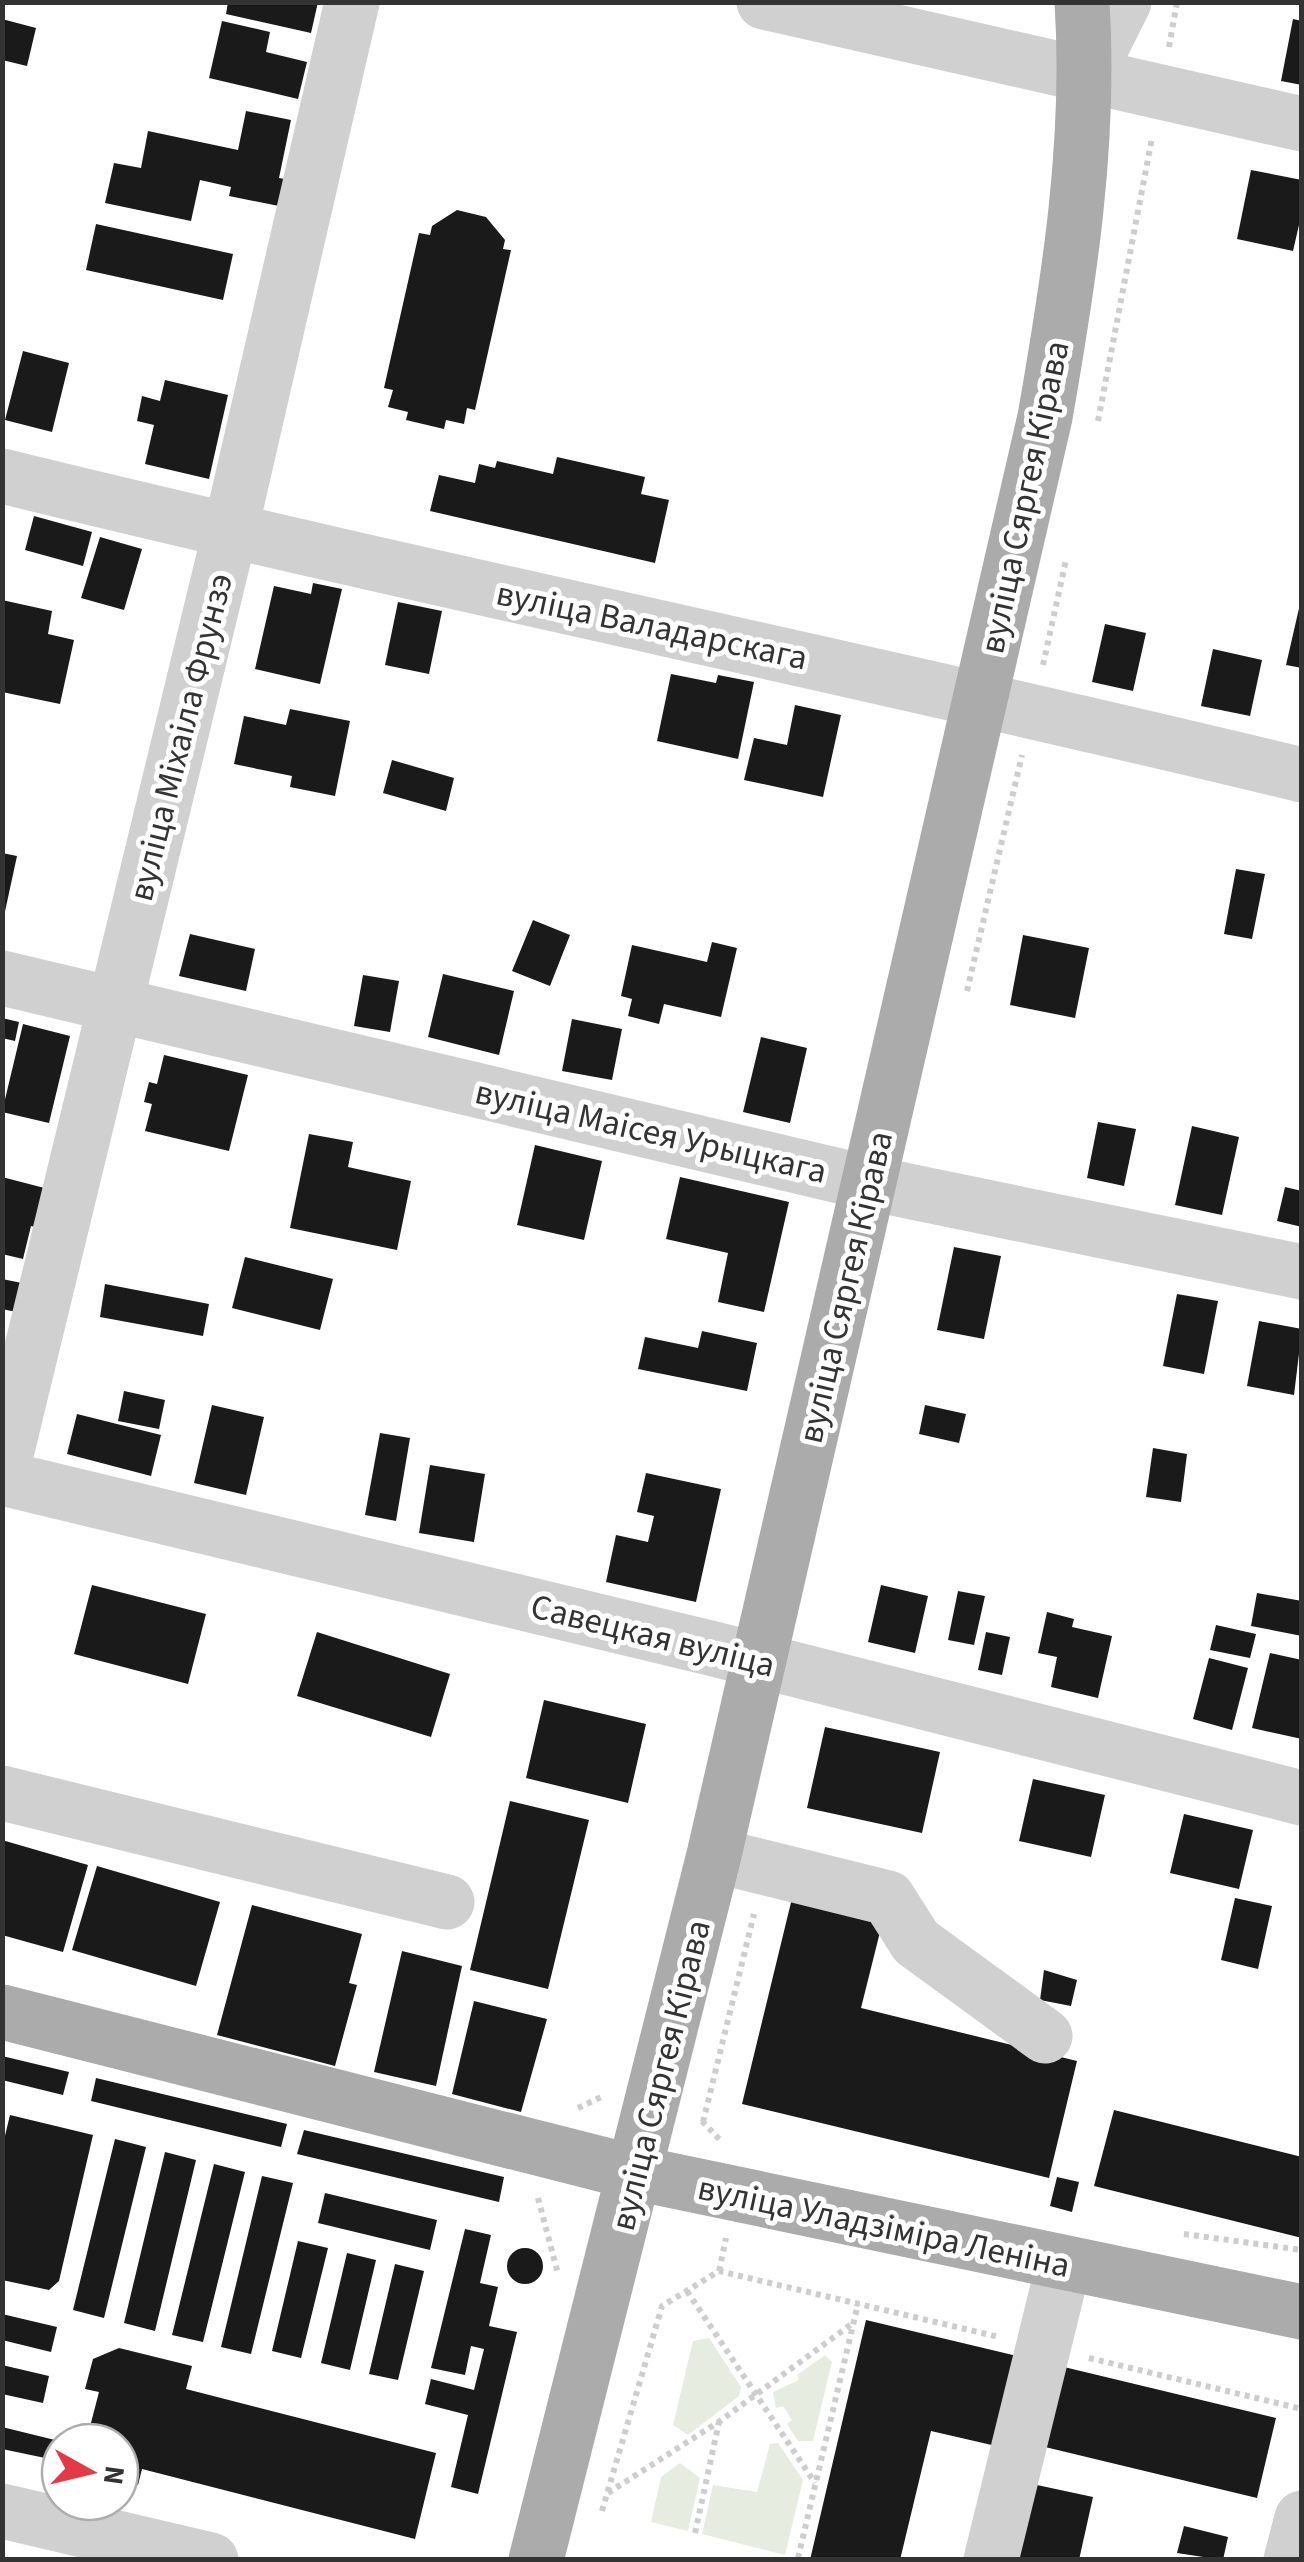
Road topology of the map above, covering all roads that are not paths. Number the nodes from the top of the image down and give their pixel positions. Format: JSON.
{"nodes":[{"id":1,"x":352,"y":2,"type":"edge"},
{"id":2,"x":764,"y":2,"type":"edge"},
{"id":3,"x":1082,"y":2,"type":"edge"},
{"id":4,"x":1124,"y":2,"type":"edge"},
{"id":5,"x":1087,"y":76,"type":"junction"},
{"id":6,"x":1302,"y":124,"type":"edge"},
{"id":7,"x":2,"y":476,"type":"edge"},
{"id":8,"x":230,"y":532,"type":"junction"},
{"id":9,"x":980,"y":697,"type":"junction"},
{"id":10,"x":1302,"y":775,"type":"edge"},
{"id":11,"x":2,"y":978,"type":"edge"},
{"id":12,"x":114,"y":1004,"type":"junction"},
{"id":13,"x":870,"y":1183,"type":"junction"},
{"id":14,"x":1302,"y":1272,"type":"edge"},
{"id":15,"x":2,"y":1474,"type":"edge"},
{"id":16,"x":758,"y":1660,"type":"junction"},
{"id":17,"x":2,"y":1794,"type":"edge"},
{"id":18,"x":1302,"y":1798,"type":"edge"},
{"id":19,"x":714,"y":1855,"type":"junction"},
{"id":20,"x":447,"y":1902,"type":"dead end"},
{"id":21,"x":2,"y":2012,"type":"edge"},
{"id":22,"x":1045,"y":2036,"type":"dead end"},
{"id":23,"x":636,"y":2173,"type":"junction"},
{"id":24,"x":1064,"y":2264,"type":"junction"},
{"id":25,"x":1302,"y":2312,"type":"edge"},
{"id":26,"x":2,"y":2511,"type":"edge"},
{"id":27,"x":1302,"y":2518,"type":"edge"},
{"id":28,"x":212,"y":2560,"type":"edge"},
{"id":29,"x":536,"y":2560,"type":"edge"},
{"id":30,"x":991,"y":2560,"type":"edge"},
{"id":31,"x":1291,"y":2560,"type":"edge"}],
"edges":[{"from":1,"to":8,"type":"street","name":"вуліца Міхаіла Фрунзэ"},
{"from":2,"to":5,"type":"street"},
{"from":3,"to":5,"type":"main road","name":"вуліца Сяргея Кірава"},
{"from":4,"to":5,"type":"street"},
{"from":5,"to":6,"type":"street"},
{"from":5,"to":9,"type":"main road","name":"вуліца Сяргея Кірава"},
{"from":7,"to":8,"type":"street","name":"вуліца Валадарскага"},
{"from":8,"to":9,"type":"street","name":"вуліца Валадарскага"},
{"from":8,"to":12,"type":"street","name":"вуліца Міхаіла Фрунзэ"},
{"from":9,"to":10,"type":"street","name":"вуліца Валадарскага"},
{"from":9,"to":13,"type":"main road","name":"вуліца Сяргея Кірава"},
{"from":11,"to":12,"type":"street","name":"вуліца Маісея Урыцкага"},
{"from":12,"to":13,"type":"street","name":"вуліца Маісея Урыцкага"},
{"from":12,"to":15,"type":"street","name":"вуліца Міхаіла Фрунзэ"},
{"from":13,"to":14,"type":"street","name":"вуліца Маісея Урыцкага"},
{"from":13,"to":16,"type":"main road","name":"вуліца Сяргея Кірава"},
{"from":15,"to":16,"type":"street","name":"Савецкая вуліца"},
{"from":16,"to":18,"type":"street","name":"Савецкая вуліца"},
{"from":16,"to":19,"type":"main road","name":"вуліца Сяргея Кірава"},
{"from":17,"to":20,"type":"street"},
{"from":19,"to":22,"type":"street"},
{"from":19,"to":23,"type":"main road","name":"вуліца Сяргея Кірава"},
{"from":21,"to":23,"type":"main road","name":"вуліца Уладзіміра Леніна"},
{"from":23,"to":24,"type":"main road","name":"вуліца Уладзіміра Леніна"},
{"from":23,"to":29,"type":"main road","name":"вуліца Сяргея Кірава"},
{"from":24,"to":25,"type":"main road","name":"вуліца Уладзіміра Леніна"},
{"from":24,"to":30,"type":"street"},
{"from":26,"to":28,"type":"street"},
{"from":27,"to":31,"type":"street"}]}
